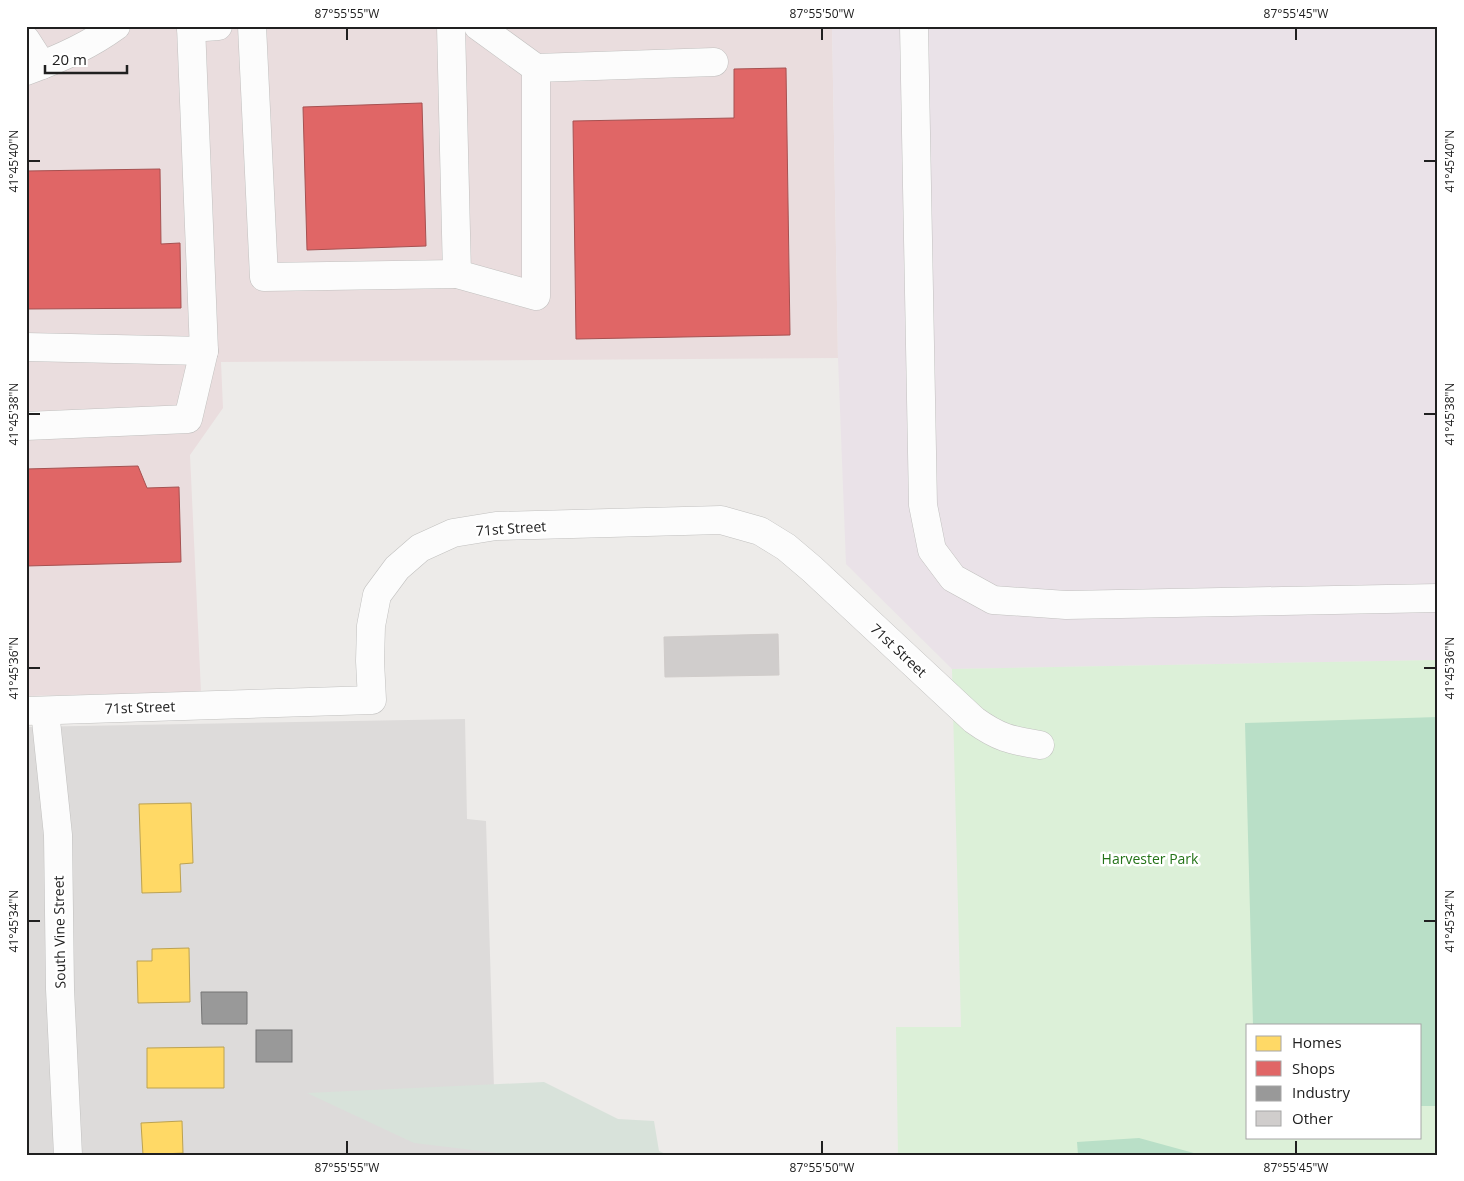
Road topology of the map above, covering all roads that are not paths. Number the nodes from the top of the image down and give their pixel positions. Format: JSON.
{"nodes":[{"id":1,"x":116,"y":26,"type":"edge"},
{"id":2,"x":218,"y":26,"type":"edge"},
{"id":3,"x":252,"y":26,"type":"edge"},
{"id":4,"x":451,"y":26,"type":"edge"},
{"id":5,"x":914,"y":26,"type":"edge"},
{"id":6,"x":191,"y":27,"type":"edge"},
{"id":7,"x":490,"y":30,"type":"edge"},
{"id":8,"x":26,"y":40,"type":"edge"},
{"id":9,"x":714,"y":62,"type":"dead end"},
{"id":10,"x":34,"y":68,"type":"edge"},
{"id":11,"x":536,"y":68,"type":"junction"},
{"id":12,"x":457,"y":274,"type":"junction"},
{"id":13,"x":26,"y":347,"type":"edge"},
{"id":14,"x":204,"y":351,"type":"junction"},
{"id":15,"x":26,"y":426,"type":"edge"},
{"id":16,"x":1438,"y":598,"type":"edge"},
{"id":17,"x":36,"y":711,"type":"edge"},
{"id":18,"x":1040,"y":745,"type":"dead end"},
{"id":19,"x":68,"y":1155,"type":"edge"}],
"edges":[{"from":1,"to":10,"type":"street"},
{"from":2,"to":6,"type":"street"},
{"from":3,"to":12,"type":"street"},
{"from":4,"to":12,"type":"street"},
{"from":5,"to":16,"type":"street"},
{"from":6,"to":14,"type":"street"},
{"from":7,"to":11,"type":"street"},
{"from":8,"to":10,"type":"street"},
{"from":9,"to":11,"type":"street"},
{"from":11,"to":12,"type":"street"},
{"from":13,"to":14,"type":"street"},
{"from":14,"to":15,"type":"street"},
{"from":17,"to":18,"type":"street","name":"71st Street"},
{"from":17,"to":19,"type":"street","name":"South Vine Street"}]}
